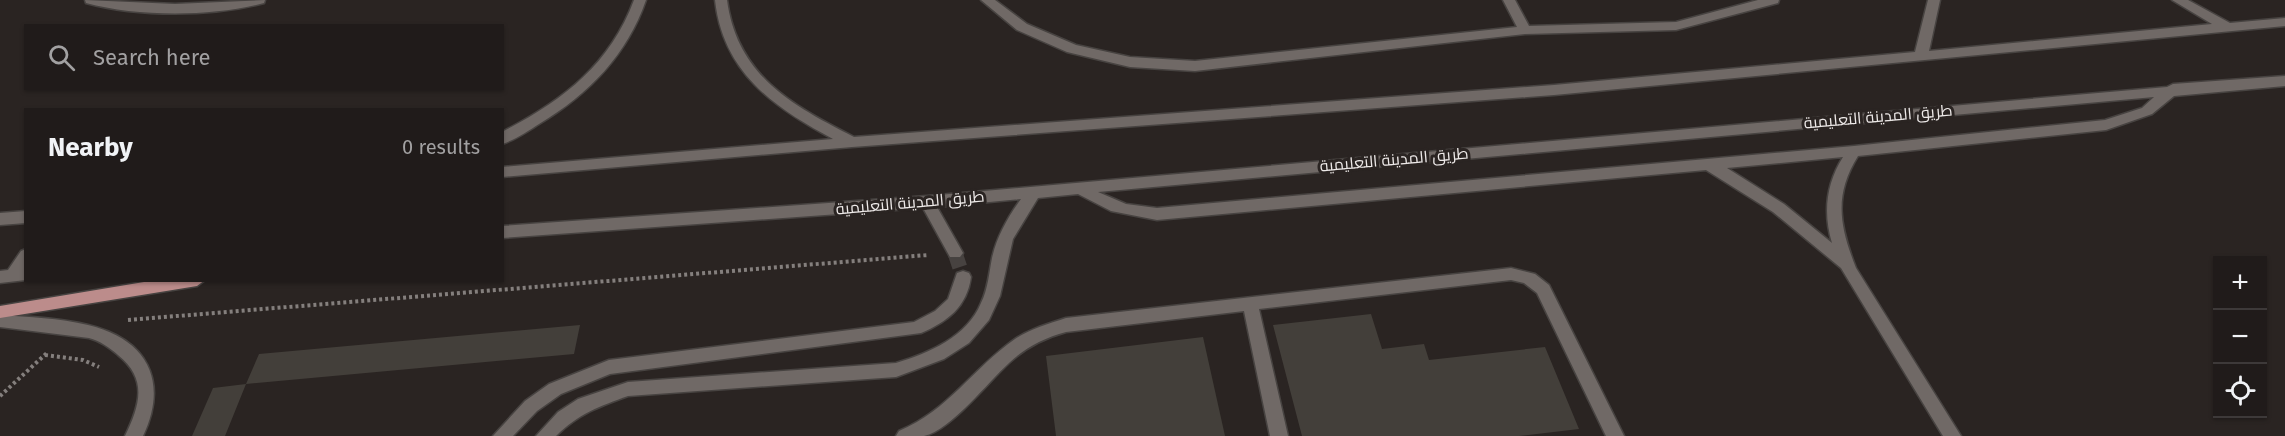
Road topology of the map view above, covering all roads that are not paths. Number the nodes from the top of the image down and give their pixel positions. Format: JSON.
{"nodes":[{"id":1,"x":91,"y":0,"type":"edge"},
{"id":2,"x":259,"y":0,"type":"edge"},
{"id":3,"x":640,"y":0,"type":"edge"},
{"id":4,"x":721,"y":0,"type":"edge"},
{"id":5,"x":987,"y":0,"type":"edge"},
{"id":6,"x":1509,"y":0,"type":"edge"},
{"id":7,"x":1773,"y":0,"type":"edge"},
{"id":8,"x":1934,"y":0,"type":"edge"},
{"id":9,"x":2178,"y":0,"type":"edge"},
{"id":10,"x":2285,"y":22,"type":"edge"},
{"id":11,"x":2227,"y":27,"type":"junction"},
{"id":12,"x":1525,"y":30,"type":"junction"},
{"id":13,"x":1920,"y":56,"type":"junction"},
{"id":14,"x":2285,"y":81,"type":"edge"},
{"id":15,"x":2173,"y":89,"type":"junction"},
{"id":16,"x":504,"y":138,"type":"edge"},
{"id":17,"x":852,"y":142,"type":"junction"},
{"id":18,"x":1854,"y":151,"type":"junction"},
{"id":19,"x":1705,"y":162,"type":"junction"},
{"id":20,"x":504,"y":172,"type":"edge"},
{"id":21,"x":1080,"y":188,"type":"junction"},
{"id":22,"x":1034,"y":192,"type":"junction"},
{"id":23,"x":927,"y":202,"type":"junction"},
{"id":24,"x":24,"y":217,"type":"edge"},
{"id":25,"x":0,"y":219,"type":"edge"},
{"id":26,"x":504,"y":232,"type":"edge"},
{"id":27,"x":955,"y":253,"type":"tunnel mouth"},
{"id":28,"x":24,"y":258,"type":"edge"},
{"id":29,"x":1849,"y":270,"type":"junction"},
{"id":30,"x":13,"y":275,"type":"edge"},
{"id":31,"x":963,"y":277,"type":"tunnel mouth"},
{"id":32,"x":185,"y":282,"type":"edge"},
{"id":33,"x":1250,"y":304,"type":"junction"},
{"id":34,"x":0,"y":312,"type":"edge"},
{"id":35,"x":0,"y":321,"type":"edge"},
{"id":36,"x":134,"y":436,"type":"edge"},
{"id":37,"x":502,"y":436,"type":"edge"},
{"id":38,"x":545,"y":436,"type":"edge"},
{"id":39,"x":905,"y":436,"type":"edge"},
{"id":40,"x":1279,"y":436,"type":"edge"},
{"id":41,"x":1615,"y":436,"type":"edge"},
{"id":42,"x":1952,"y":436,"type":"edge"}],
"edges":[{"from":1,"to":2,"type":"street"},
{"from":3,"to":16,"type":"street"},
{"from":4,"to":17,"type":"street"},
{"from":5,"to":12,"type":"street"},
{"from":6,"to":12,"type":"street"},
{"from":7,"to":12,"type":"street"},
{"from":8,"to":13,"type":"street"},
{"from":9,"to":11,"type":"street"},
{"from":10,"to":11,"type":"street"},
{"from":11,"to":13,"type":"street"},
{"from":13,"to":17,"type":"street"},
{"from":14,"to":15,"type":"street","name":"طريق المدينة التعليمية"},
{"from":15,"to":18,"type":"street"},
{"from":15,"to":21,"type":"street","name":"طريق المدينة التعليمية"},
{"from":17,"to":20,"type":"street"},
{"from":18,"to":19,"type":"street"},
{"from":18,"to":29,"type":"street"},
{"from":19,"to":21,"type":"street"},
{"from":19,"to":29,"type":"street"},
{"from":21,"to":22,"type":"street","name":"طريق المدينة التعليمية"},
{"from":22,"to":23,"type":"street","name":"طريق المدينة التعليمية"},
{"from":22,"to":38,"type":"street"},
{"from":23,"to":26,"type":"street","name":"طريق المدينة التعليمية"},
{"from":23,"to":27,"type":"street"},
{"from":24,"to":25,"type":"street"},
{"from":28,"to":30,"type":"street"},
{"from":29,"to":42,"type":"street"},
{"from":31,"to":37,"type":"street"},
{"from":32,"to":34,"type":"main road"},
{"from":33,"to":39,"type":"street"},
{"from":33,"to":40,"type":"street"},
{"from":33,"to":41,"type":"street"},
{"from":35,"to":36,"type":"street"}]}
